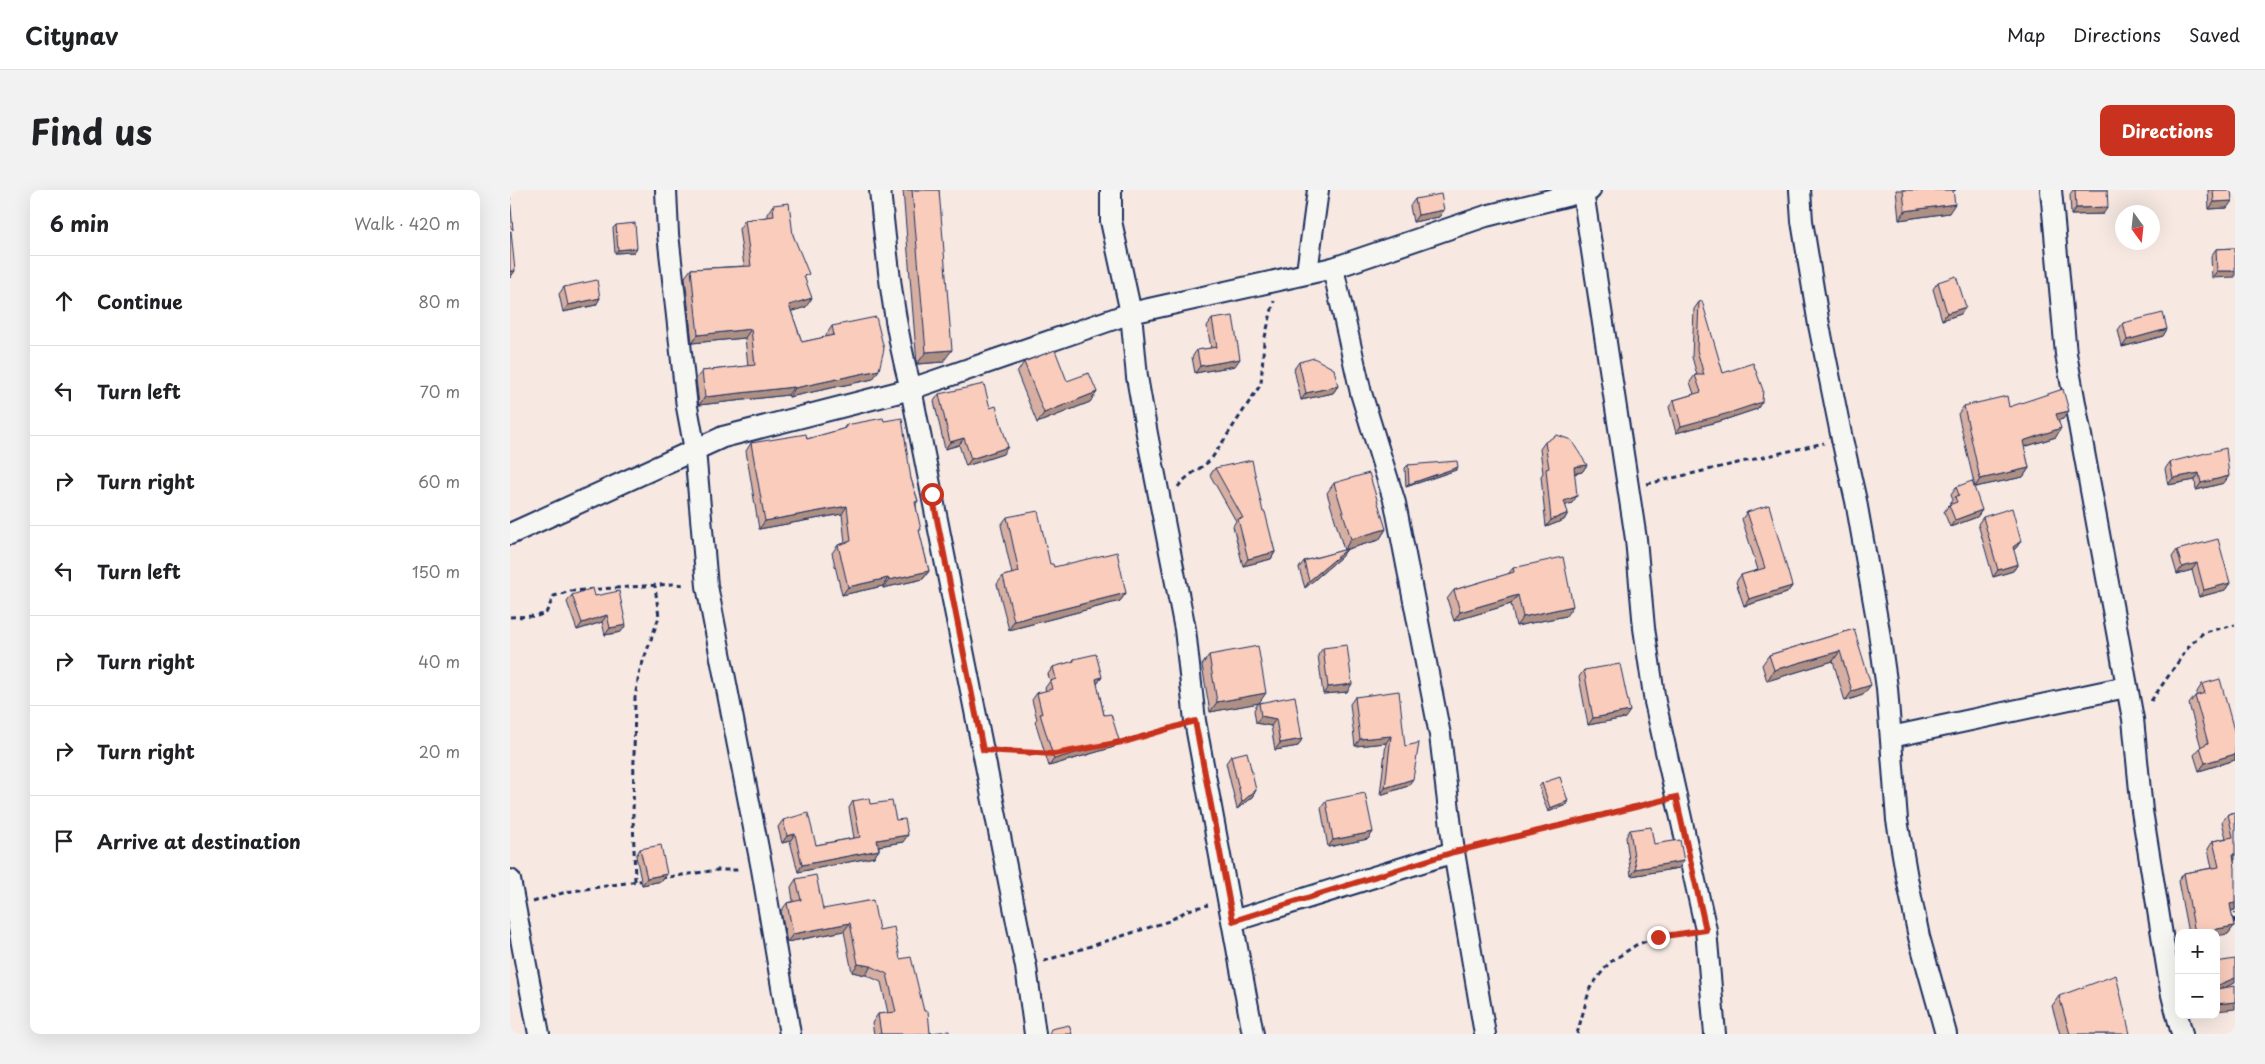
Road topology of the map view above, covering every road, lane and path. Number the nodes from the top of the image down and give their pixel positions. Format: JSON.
{"nodes":[{"id":1,"x":666,"y":190,"type":"edge"},
{"id":2,"x":880,"y":190,"type":"edge"},
{"id":3,"x":1111,"y":190,"type":"edge"},
{"id":4,"x":1318,"y":190,"type":"edge"},
{"id":5,"x":1800,"y":190,"type":"edge"},
{"id":6,"x":2051,"y":190,"type":"edge"},
{"id":7,"x":1587,"y":191,"type":"edge"},
{"id":8,"x":1333,"y":268,"type":"junction"},
{"id":9,"x":1307,"y":272,"type":"junction"},
{"id":10,"x":1280,"y":279,"type":"junction"},
{"id":11,"x":1130,"y":313,"type":"junction"},
{"id":12,"x":911,"y":389,"type":"junction"},
{"id":13,"x":1842,"y":439,"type":"junction"},
{"id":14,"x":695,"y":450,"type":"junction"},
{"id":15,"x":1628,"y":488,"type":"junction"},
{"id":16,"x":1164,"y":522,"type":"junction"},
{"id":17,"x":510,"y":534,"type":"edge"},
{"id":18,"x":655,"y":586,"type":"junction"},
{"id":19,"x":707,"y":586,"type":"junction"},
{"id":20,"x":510,"y":617,"type":"edge"},
{"id":21,"x":2235,"y":625,"type":"edge"},
{"id":22,"x":2126,"y":687,"type":"junction"},
{"id":23,"x":2132,"y":719,"type":"junction"},
{"id":24,"x":1195,"y":721,"type":"junction"},
{"id":25,"x":1891,"y":737,"type":"junction"},
{"id":26,"x":1110,"y":745,"type":"edge"},
{"id":27,"x":983,"y":750,"type":"junction"},
{"id":28,"x":1055,"y":754,"type":"edge"},
{"id":29,"x":1676,"y":797,"type":"junction"},
{"id":30,"x":1454,"y":852,"type":"junction"},
{"id":31,"x":762,"y":869,"type":"junction"},
{"id":32,"x":510,"y":880,"type":"edge"},
{"id":33,"x":635,"y":881,"type":"junction"},
{"id":34,"x":515,"y":912,"type":"junction"},
{"id":35,"x":1231,"y":912,"type":"junction"},
{"id":36,"x":2235,"y":913,"type":"edge"},
{"id":37,"x":2234,"y":923,"type":"edge"},
{"id":38,"x":1706,"y":930,"type":"junction"},
{"id":39,"x":1026,"y":967,"type":"junction"},
{"id":40,"x":539,"y":1034,"type":"edge"},
{"id":41,"x":790,"y":1034,"type":"edge"},
{"id":42,"x":1036,"y":1034,"type":"edge"},
{"id":43,"x":1253,"y":1034,"type":"edge"},
{"id":44,"x":1485,"y":1034,"type":"edge"},
{"id":45,"x":1577,"y":1034,"type":"edge"},
{"id":46,"x":1715,"y":1034,"type":"edge"},
{"id":47,"x":1946,"y":1034,"type":"edge"},
{"id":48,"x":2182,"y":1034,"type":"edge"}],
"edges":[{"from":1,"to":14,"type":"street"},
{"from":2,"to":12,"type":"street"},
{"from":3,"to":11,"type":"street"},
{"from":4,"to":9,"type":"street"},
{"from":5,"to":13,"type":"street"},
{"from":6,"to":22,"type":"street"},
{"from":7,"to":8,"type":"street"},
{"from":7,"to":15,"type":"street"},
{"from":8,"to":9,"type":"street"},
{"from":8,"to":30,"type":"street"},
{"from":9,"to":10,"type":"street"},
{"from":10,"to":11,"type":"street"},
{"from":10,"to":16,"type":"path"},
{"from":11,"to":12,"type":"street"},
{"from":11,"to":16,"type":"street"},
{"from":12,"to":14,"type":"street"},
{"from":12,"to":27,"type":"street"},
{"from":13,"to":15,"type":"path"},
{"from":13,"to":25,"type":"street"},
{"from":14,"to":17,"type":"street"},
{"from":14,"to":19,"type":"street"},
{"from":15,"to":29,"type":"street"},
{"from":16,"to":24,"type":"street"},
{"from":18,"to":19,"type":"path"},
{"from":18,"to":20,"type":"path"},
{"from":18,"to":33,"type":"path"},
{"from":19,"to":31,"type":"street"},
{"from":21,"to":23,"type":"path"},
{"from":22,"to":23,"type":"street"},
{"from":22,"to":25,"type":"street"},
{"from":23,"to":48,"type":"street"},
{"from":24,"to":26,"type":"path"},
{"from":24,"to":35,"type":"street"},
{"from":25,"to":47,"type":"street"},
{"from":27,"to":28,"type":"path"},
{"from":27,"to":39,"type":"street"},
{"from":29,"to":30,"type":"path"},
{"from":29,"to":38,"type":"street"},
{"from":30,"to":35,"type":"street"},
{"from":30,"to":44,"type":"street"},
{"from":31,"to":33,"type":"path"},
{"from":31,"to":41,"type":"street"},
{"from":32,"to":34,"type":"street"},
{"from":33,"to":34,"type":"path"},
{"from":34,"to":40,"type":"street"},
{"from":35,"to":39,"type":"path"},
{"from":35,"to":43,"type":"street"},
{"from":36,"to":37,"type":"path"},
{"from":38,"to":45,"type":"path"},
{"from":38,"to":46,"type":"street"},
{"from":39,"to":42,"type":"street"}]}
